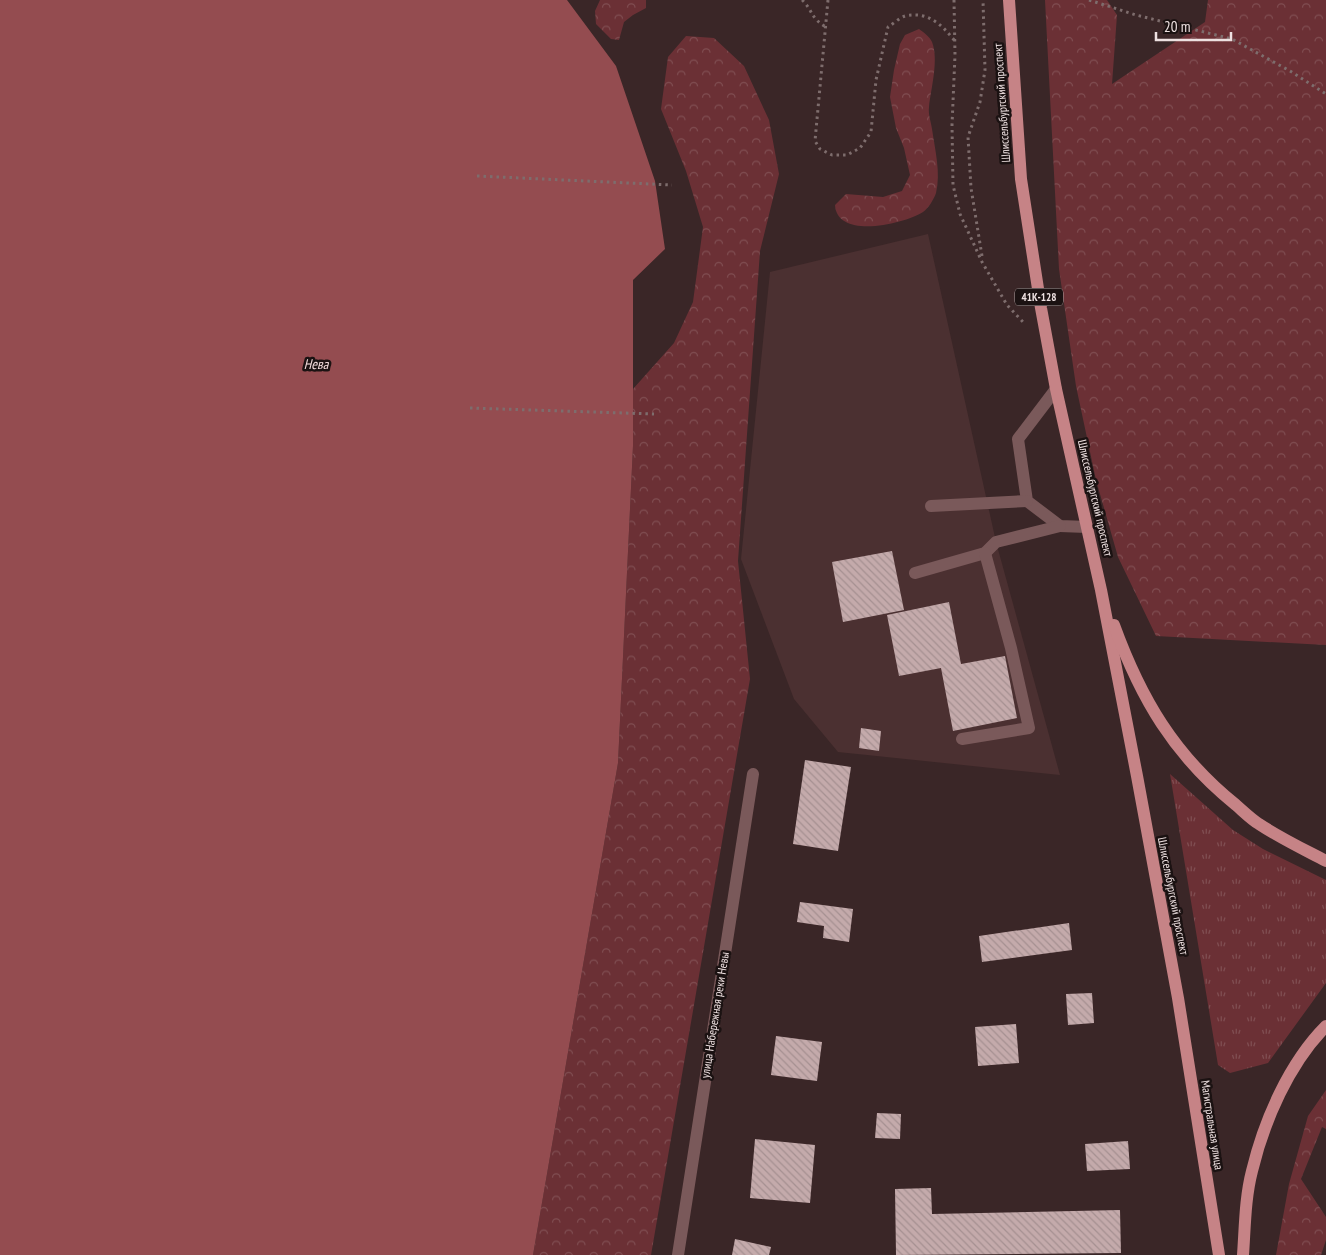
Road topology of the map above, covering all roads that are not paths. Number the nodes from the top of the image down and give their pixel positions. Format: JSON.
{"nodes":[{"id":1,"x":1009,"y":0,"type":"edge"},
{"id":2,"x":1056,"y":389,"type":"junction"},
{"id":3,"x":1027,"y":502,"type":"junction"},
{"id":4,"x":931,"y":506,"type":"dead end"},
{"id":5,"x":1060,"y":526,"type":"junction"},
{"id":6,"x":1087,"y":527,"type":"junction"},
{"id":7,"x":985,"y":553,"type":"junction"},
{"id":8,"x":915,"y":573,"type":"dead end"},
{"id":9,"x":1102,"y":590,"type":"junction"},
{"id":10,"x":962,"y":739,"type":"dead end"},
{"id":11,"x":753,"y":774,"type":"dead end"},
{"id":12,"x":1326,"y":861,"type":"edge"},
{"id":13,"x":1178,"y":998,"type":"joint"},
{"id":14,"x":1326,"y":1026,"type":"edge"},
{"id":15,"x":678,"y":1255,"type":"edge"},
{"id":16,"x":1219,"y":1255,"type":"edge"},
{"id":17,"x":1243,"y":1255,"type":"edge"}],
"edges":[{"from":1,"to":2,"type":"main road","name":"Шлиссельбургский проспект","number":"41К-128"},
{"from":2,"to":3,"type":"street"},
{"from":2,"to":6,"type":"main road","name":"Шлиссельбургский проспект","number":"41К-128"},
{"from":3,"to":4,"type":"street"},
{"from":3,"to":5,"type":"street"},
{"from":5,"to":6,"type":"street"},
{"from":5,"to":7,"type":"street"},
{"from":6,"to":9,"type":"main road","name":"Шлиссельбургский проспект","number":"41К-128"},
{"from":7,"to":8,"type":"street"},
{"from":7,"to":10,"type":"street"},
{"from":9,"to":12,"type":"main road"},
{"from":9,"to":13,"type":"main road","name":"Шлиссельбургский проспект"},
{"from":11,"to":15,"type":"street","name":"улица Набережная реки Невы"},
{"from":13,"to":16,"type":"main road","name":"Магистральная улица"},
{"from":14,"to":17,"type":"main road"}]}
